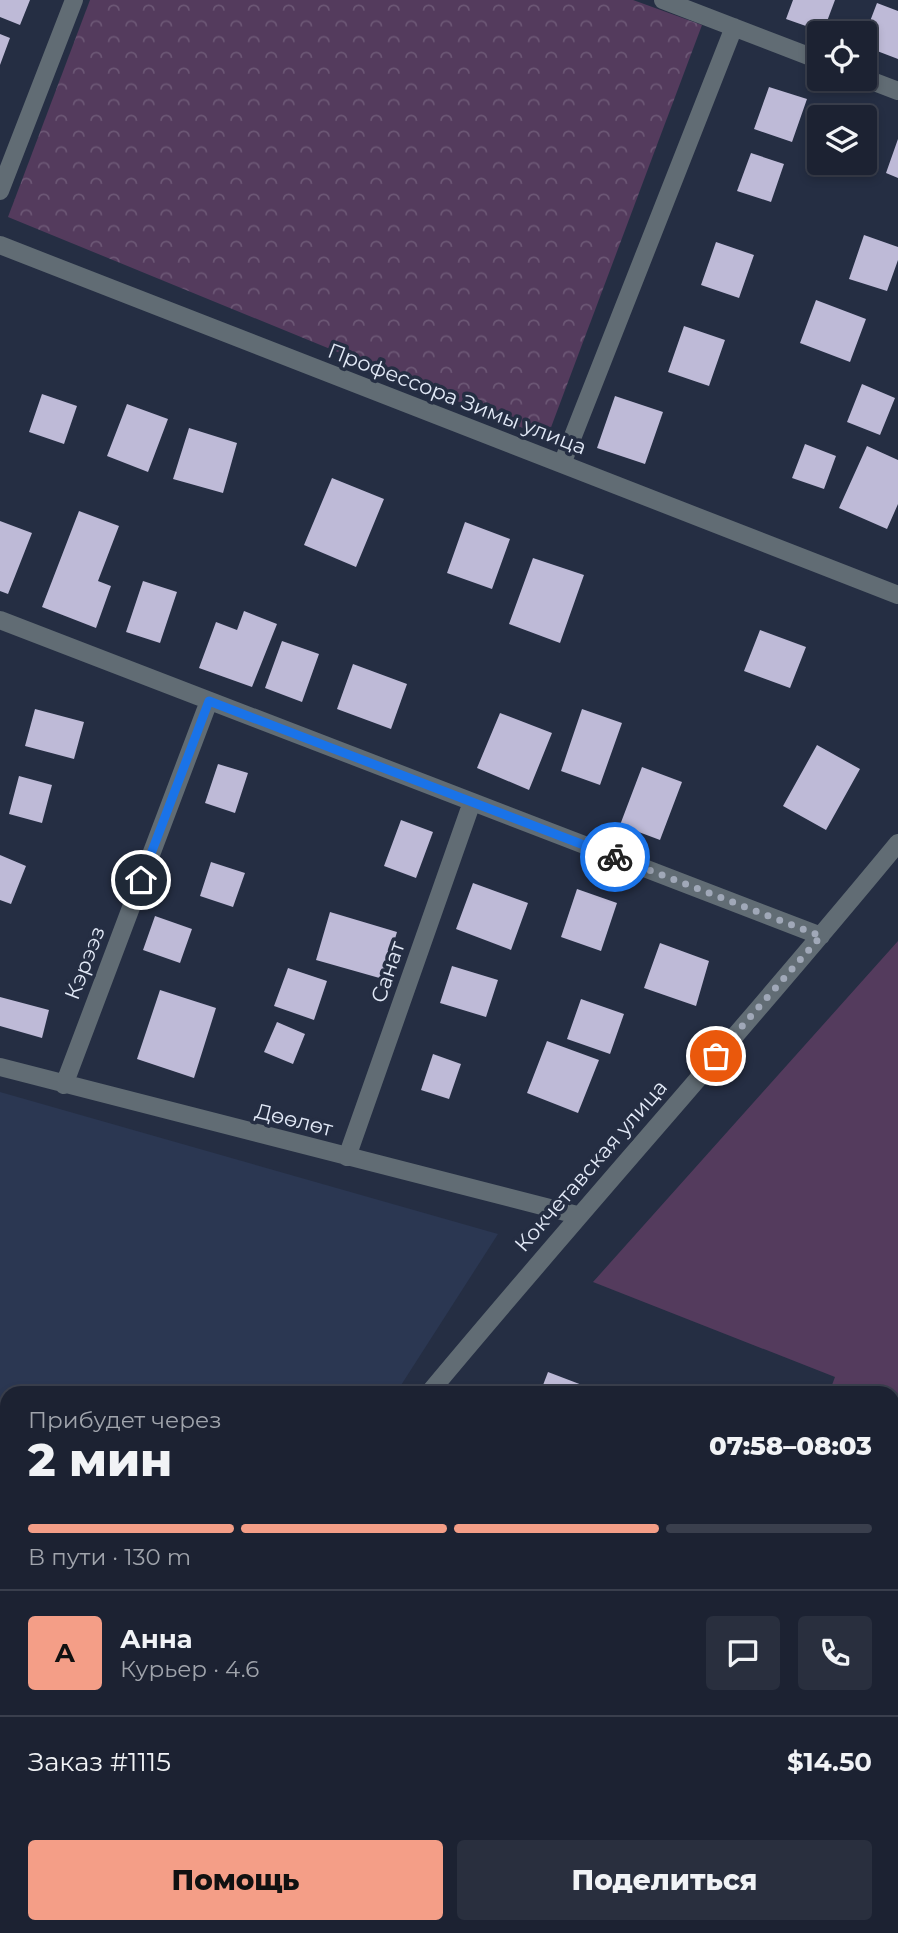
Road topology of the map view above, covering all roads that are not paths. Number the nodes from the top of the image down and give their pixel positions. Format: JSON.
{"nodes":[{"id":1,"x":74,"y":0,"type":"edge"},
{"id":2,"x":663,"y":0,"type":"edge"},
{"id":3,"x":734,"y":27,"type":"junction"},
{"id":4,"x":807,"y":56,"type":"edge"},
{"id":5,"x":877,"y":83,"type":"edge"},
{"id":6,"x":898,"y":91,"type":"edge"},
{"id":7,"x":0,"y":191,"type":"edge"},
{"id":8,"x":0,"y":245,"type":"edge"},
{"id":9,"x":562,"y":464,"type":"junction"},
{"id":10,"x":898,"y":595,"type":"edge"},
{"id":11,"x":0,"y":620,"type":"edge"},
{"id":12,"x":209,"y":701,"type":"junction"},
{"id":13,"x":472,"y":802,"type":"junction"},
{"id":14,"x":898,"y":843,"type":"edge"},
{"id":15,"x":821,"y":936,"type":"junction"},
{"id":16,"x":0,"y":1067,"type":"edge"},
{"id":17,"x":64,"y":1085,"type":"junction"},
{"id":18,"x":347,"y":1157,"type":"junction"},
{"id":19,"x":577,"y":1215,"type":"junction"},
{"id":20,"x":435,"y":1386,"type":"edge"}],
"edges":[{"from":1,"to":7,"type":"street"},
{"from":2,"to":3,"type":"street"},
{"from":3,"to":4,"type":"street"},
{"from":3,"to":9,"type":"street"},
{"from":5,"to":6,"type":"street"},
{"from":8,"to":9,"type":"street","name":"Профессора Зимы улица"},
{"from":9,"to":10,"type":"street","name":"Профессора Зимы улица"},
{"from":11,"to":12,"type":"street"},
{"from":12,"to":13,"type":"street"},
{"from":12,"to":17,"type":"street","name":"Кэрээз"},
{"from":13,"to":15,"type":"street"},
{"from":13,"to":18,"type":"street","name":"Санат"},
{"from":14,"to":15,"type":"street","name":"Кокчетавская улица"},
{"from":15,"to":19,"type":"street","name":"Кокчетавская улица"},
{"from":16,"to":17,"type":"street","name":"Дөөлөт"},
{"from":17,"to":18,"type":"street","name":"Дөөлөт"},
{"from":18,"to":19,"type":"street","name":"Дөөлөт"},
{"from":19,"to":20,"type":"street","name":"Кокчетавская улица"}]}
